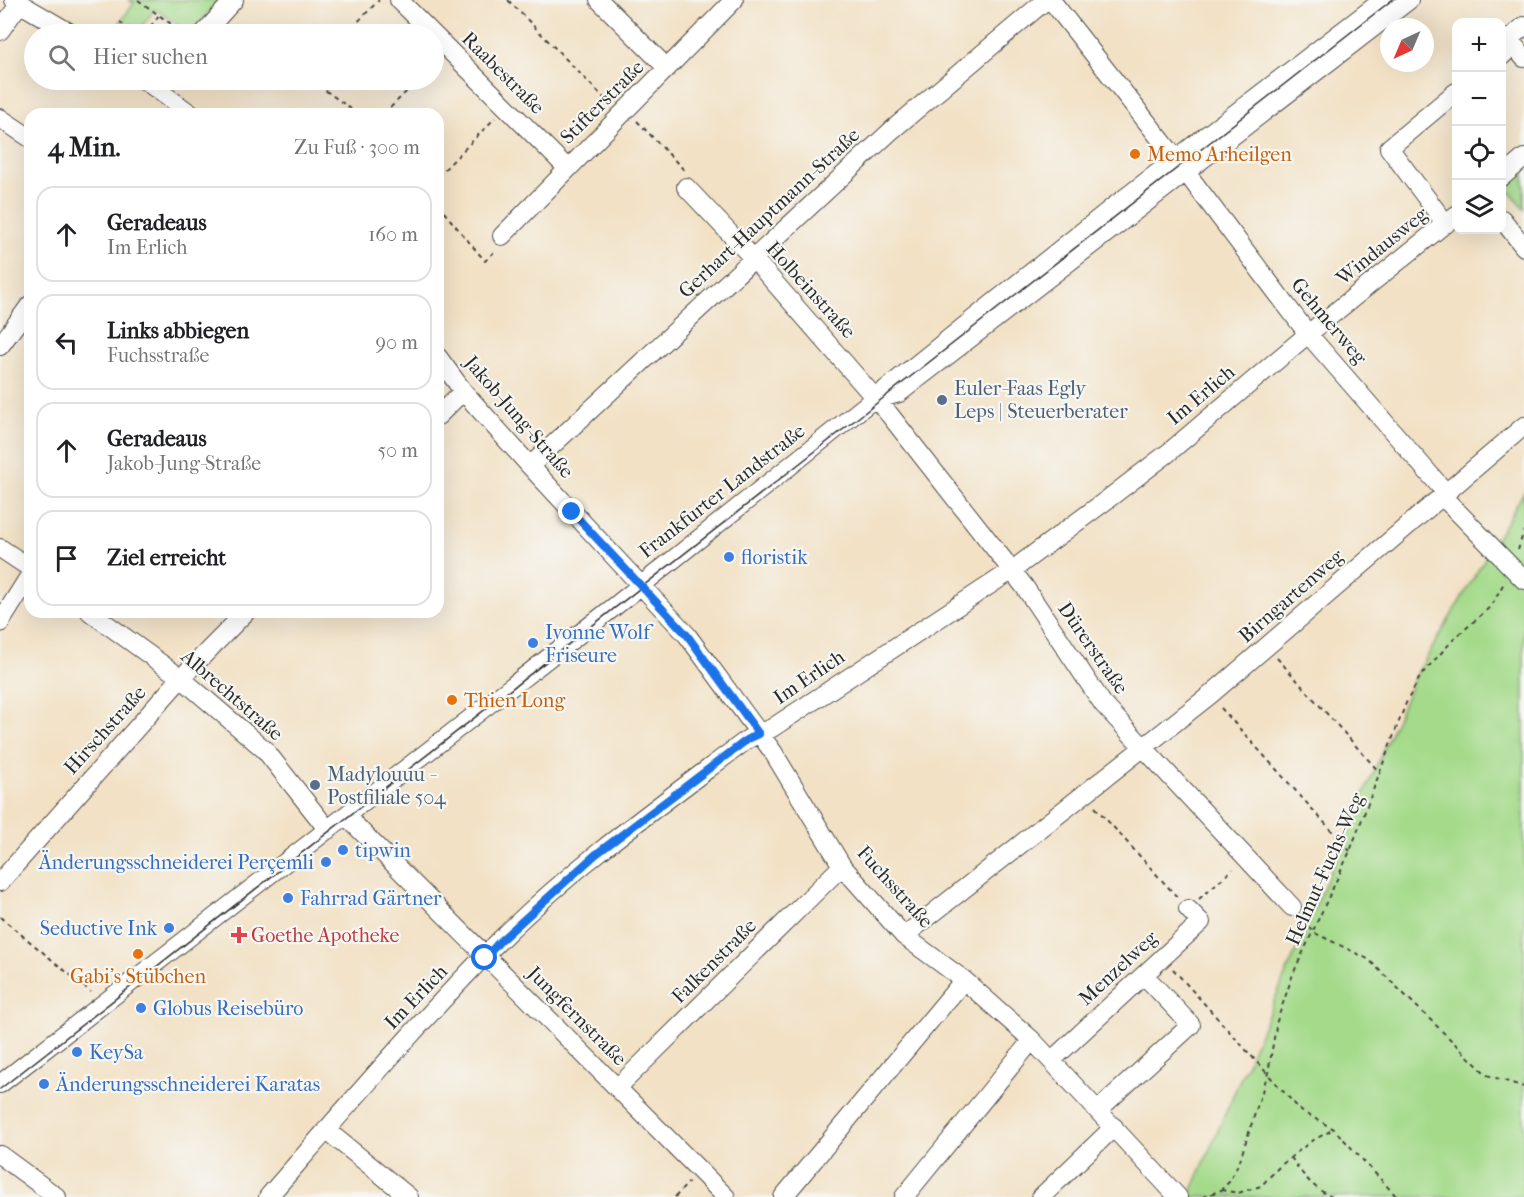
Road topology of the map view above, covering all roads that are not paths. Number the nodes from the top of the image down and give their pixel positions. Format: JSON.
{"nodes":[{"id":1,"x":234,"y":0,"type":"edge"},
{"id":2,"x":399,"y":0,"type":"edge"},
{"id":3,"x":599,"y":0,"type":"edge"},
{"id":4,"x":734,"y":0,"type":"edge"},
{"id":5,"x":1046,"y":0,"type":"edge"},
{"id":6,"x":1051,"y":0,"type":"edge"},
{"id":7,"x":1383,"y":0,"type":"edge"},
{"id":8,"x":1409,"y":0,"type":"edge"},
{"id":9,"x":17,"y":1,"type":"edge"},
{"id":10,"x":55,"y":24,"type":"edge"},
{"id":11,"x":213,"y":24,"type":"edge"},
{"id":12,"x":422,"y":24,"type":"edge"},
{"id":13,"x":1524,"y":26,"type":"edge"},
{"id":14,"x":0,"y":31,"type":"edge"},
{"id":15,"x":1509,"y":39,"type":"junction"},
{"id":16,"x":444,"y":46,"type":"edge"},
{"id":17,"x":1506,"y":50,"type":"edge"},
{"id":18,"x":1524,"y":58,"type":"edge"},
{"id":19,"x":667,"y":68,"type":"junction"},
{"id":20,"x":160,"y":90,"type":"edge"},
{"id":21,"x":1452,"y":95,"type":"edge"},
{"id":22,"x":172,"y":108,"type":"edge"},
{"id":23,"x":0,"y":117,"type":"edge"},
{"id":24,"x":24,"y":134,"type":"edge"},
{"id":25,"x":1524,"y":158,"type":"edge"},
{"id":26,"x":1181,"y":165,"type":"junction"},
{"id":27,"x":567,"y":168,"type":"junction"},
{"id":28,"x":1506,"y":174,"type":"edge"},
{"id":29,"x":686,"y":187,"type":"road end"},
{"id":30,"x":1451,"y":220,"type":"edge"},
{"id":31,"x":1506,"y":224,"type":"edge"},
{"id":32,"x":502,"y":236,"type":"road end"},
{"id":33,"x":1524,"y":247,"type":"edge"},
{"id":34,"x":753,"y":258,"type":"junction"},
{"id":35,"x":24,"y":313,"type":"edge"},
{"id":36,"x":1308,"y":334,"type":"junction"},
{"id":37,"x":0,"y":346,"type":"edge"},
{"id":38,"x":444,"y":365,"type":"edge"},
{"id":39,"x":463,"y":391,"type":"junction"},
{"id":40,"x":876,"y":399,"type":"junction"},
{"id":41,"x":444,"y":410,"type":"edge"},
{"id":42,"x":1524,"y":426,"type":"edge"},
{"id":43,"x":530,"y":466,"type":"junction"},
{"id":44,"x":1444,"y":495,"type":"junction"},
{"id":45,"x":0,"y":548,"type":"edge"},
{"id":46,"x":24,"y":564,"type":"edge"},
{"id":47,"x":1011,"y":571,"type":"junction"},
{"id":48,"x":1520,"y":574,"type":"edge"},
{"id":49,"x":24,"y":585,"type":"edge"},
{"id":50,"x":640,"y":585,"type":"junction"},
{"id":51,"x":98,"y":618,"type":"edge"},
{"id":52,"x":240,"y":618,"type":"edge"},
{"id":53,"x":0,"y":623,"type":"edge"},
{"id":54,"x":181,"y":678,"type":"junction"},
{"id":55,"x":759,"y":734,"type":"junction"},
{"id":56,"x":1143,"y":747,"type":"junction"},
{"id":57,"x":346,"y":816,"type":"junction"},
{"id":58,"x":328,"y":830,"type":"junction"},
{"id":59,"x":842,"y":866,"type":"junction"},
{"id":60,"x":0,"y":882,"type":"edge"},
{"id":61,"x":1292,"y":907,"type":"dead end"},
{"id":62,"x":1188,"y":909,"type":"road end"},
{"id":63,"x":904,"y":936,"type":"junction"},
{"id":64,"x":485,"y":958,"type":"junction"},
{"id":65,"x":1144,"y":975,"type":"junction"},
{"id":66,"x":964,"y":980,"type":"junction"},
{"id":67,"x":1032,"y":1040,"type":"junction"},
{"id":68,"x":1052,"y":1060,"type":"junction"},
{"id":69,"x":0,"y":1084,"type":"edge"},
{"id":70,"x":617,"y":1088,"type":"junction"},
{"id":71,"x":1098,"y":1110,"type":"junction"},
{"id":72,"x":1114,"y":1127,"type":"junction"},
{"id":73,"x":326,"y":1130,"type":"junction"},
{"id":74,"x":0,"y":1155,"type":"edge"},
{"id":75,"x":907,"y":1196,"type":"edge"},
{"id":76,"x":57,"y":1197,"type":"edge"},
{"id":77,"x":268,"y":1197,"type":"edge"},
{"id":78,"x":409,"y":1197,"type":"edge"},
{"id":79,"x":726,"y":1197,"type":"edge"},
{"id":80,"x":783,"y":1197,"type":"edge"},
{"id":81,"x":1041,"y":1197,"type":"edge"},
{"id":82,"x":1178,"y":1197,"type":"edge"}],
"edges":[{"from":1,"to":11,"type":"street"},
{"from":2,"to":12,"type":"street","name":"Raabestraße"},
{"from":3,"to":19,"type":"street"},
{"from":4,"to":19,"type":"street","name":"Stifterstraße"},
{"from":5,"to":34,"type":"street","name":"Gerhart-Hauptmann-Straße"},
{"from":6,"to":26,"type":"street","name":"Gehmerweg"},
{"from":7,"to":26,"type":"street","name":"Frankfurter Landstraße"},
{"from":8,"to":26,"type":"street","name":"Frankfurter Landstraße"},
{"from":9,"to":10,"type":"street"},
{"from":9,"to":14,"type":"street"},
{"from":13,"to":15,"type":"street"},
{"from":15,"to":17,"type":"street"},
{"from":15,"to":18,"type":"street"},
{"from":16,"to":27,"type":"street","name":"Raabestraße"},
{"from":19,"to":27,"type":"street","name":"Stifterstraße"},
{"from":20,"to":22,"type":"street"},
{"from":21,"to":30,"type":"street"},
{"from":23,"to":24,"type":"street"},
{"from":25,"to":28,"type":"street"},
{"from":26,"to":36,"type":"street","name":"Gehmerweg"},
{"from":26,"to":40,"type":"street","name":"Frankfurter Landstraße"},
{"from":27,"to":32,"type":"street","name":"Stifterstraße"},
{"from":29,"to":34,"type":"street","name":"Holbeinstraße"},
{"from":30,"to":36,"type":"street","name":"Windausweg"},
{"from":31,"to":33,"type":"street"},
{"from":34,"to":40,"type":"street","name":"Holbeinstraße"},
{"from":34,"to":43,"type":"street","name":"Gerhart-Hauptmann-Straße"},
{"from":35,"to":37,"type":"street"},
{"from":36,"to":44,"type":"street","name":"Gehmerweg"},
{"from":36,"to":47,"type":"street","name":"Im Erlich"},
{"from":38,"to":39,"type":"street","name":"Jakob-Jung-Straße"},
{"from":39,"to":41,"type":"street"},
{"from":39,"to":43,"type":"street","name":"Jakob-Jung-Straße"},
{"from":40,"to":47,"type":"street","name":"Dürerstraße"},
{"from":40,"to":50,"type":"street","name":"Frankfurter Landstraße"},
{"from":42,"to":44,"type":"street","name":"Birngartenweg"},
{"from":43,"to":50,"type":"street","name":"Jakob-Jung-Straße"},
{"from":44,"to":48,"type":"street","name":"Gehmerweg"},
{"from":44,"to":56,"type":"street","name":"Birngartenweg"},
{"from":45,"to":46,"type":"street"},
{"from":47,"to":55,"type":"street","name":"Im Erlich"},
{"from":47,"to":56,"type":"street","name":"Dürerstraße"},
{"from":49,"to":53,"type":"street"},
{"from":50,"to":55,"type":"street","name":"Fuchsstraße"},
{"from":50,"to":57,"type":"street","name":"Frankfurter Landstraße"},
{"from":51,"to":54,"type":"street","name":"Albrechtstraße"},
{"from":52,"to":54,"type":"street","name":"Hirschstraße"},
{"from":54,"to":58,"type":"street","name":"Albrechtstraße"},
{"from":54,"to":60,"type":"street","name":"Hirschstraße"},
{"from":55,"to":59,"type":"street","name":"Fuchsstraße"},
{"from":55,"to":64,"type":"street","name":"Im Erlich"},
{"from":56,"to":61,"type":"street","name":"Dürerstraße"},
{"from":56,"to":63,"type":"street","name":"Birngartenweg"},
{"from":57,"to":58,"type":"street","name":"Frankfurter Landstraße"},
{"from":57,"to":64,"type":"street","name":"Jungfernstraße"},
{"from":58,"to":69,"type":"street","name":"Frankfurter Landstraße"},
{"from":59,"to":63,"type":"street","name":"Fuchsstraße"},
{"from":59,"to":70,"type":"street","name":"Falkenstraße"},
{"from":62,"to":65,"type":"street","name":"Menzelweg"},
{"from":63,"to":66,"type":"street","name":"Fuchsstraße"},
{"from":64,"to":70,"type":"street","name":"Jungfernstraße"},
{"from":64,"to":73,"type":"street","name":"Im Erlich"},
{"from":65,"to":68,"type":"street","name":"Menzelweg"},
{"from":65,"to":71,"type":"street"},
{"from":66,"to":67,"type":"street","name":"Fuchsstraße"},
{"from":66,"to":80,"type":"street"},
{"from":67,"to":68,"type":"street","name":"Fuchsstraße"},
{"from":67,"to":75,"type":"street"},
{"from":68,"to":71,"type":"street","name":"Fuchsstraße"},
{"from":70,"to":79,"type":"street","name":"Jungfernstraße"},
{"from":71,"to":72,"type":"street","name":"Fuchsstraße"},
{"from":72,"to":81,"type":"street"},
{"from":72,"to":82,"type":"street","name":"Fuchsstraße"},
{"from":73,"to":77,"type":"street","name":"Im Erlich"},
{"from":73,"to":78,"type":"street"},
{"from":74,"to":76,"type":"street"}]}
